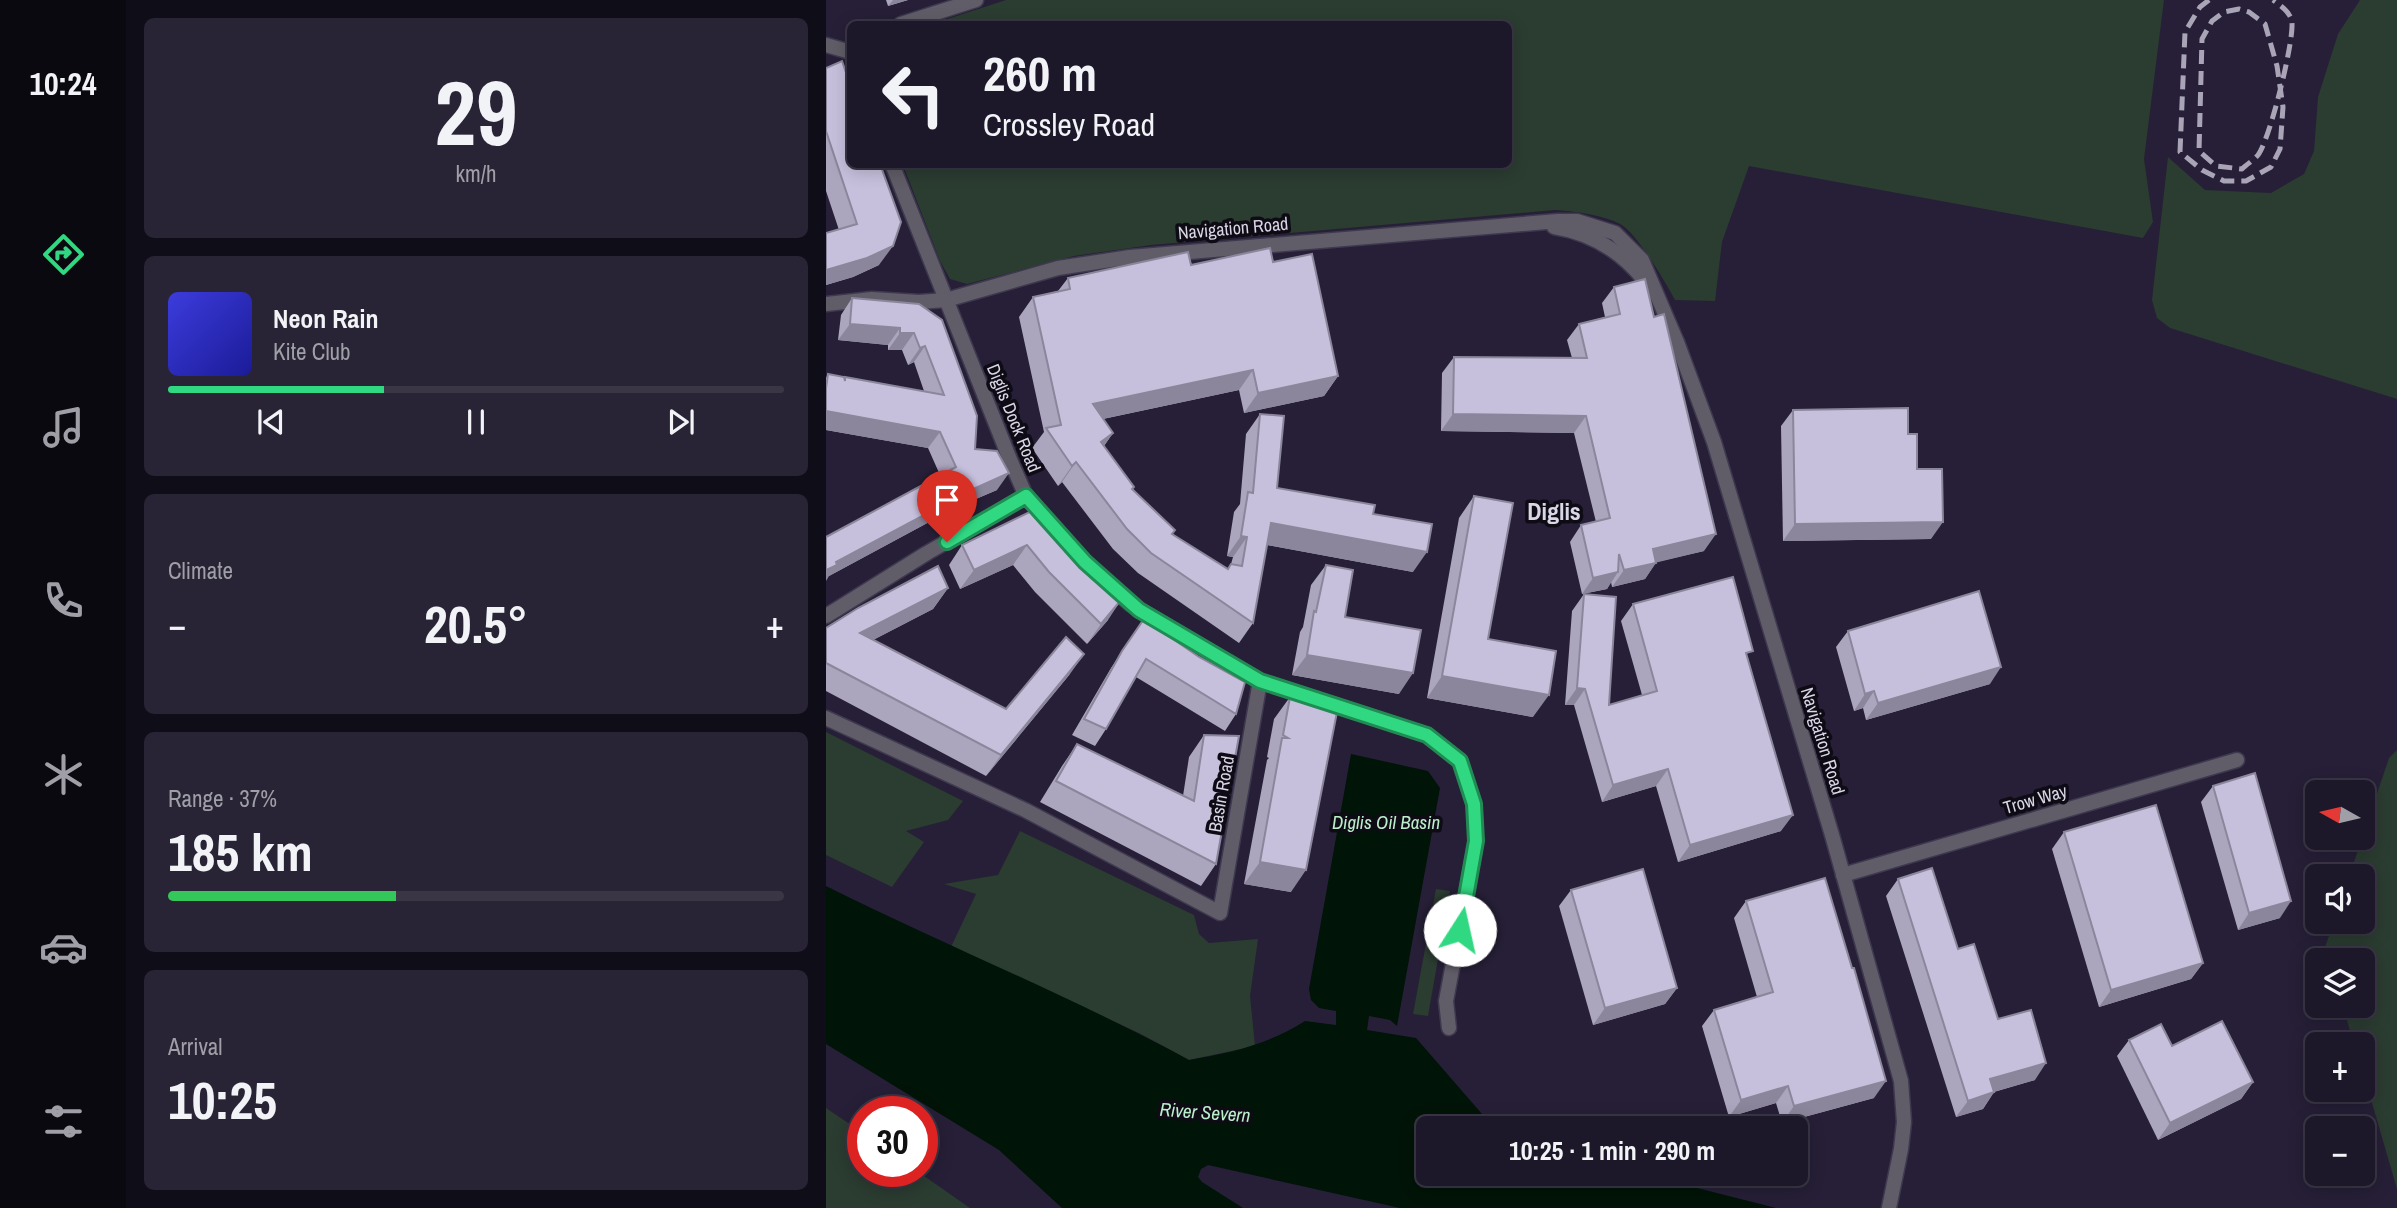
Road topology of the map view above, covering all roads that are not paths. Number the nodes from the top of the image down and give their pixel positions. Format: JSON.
{"nodes":[{"id":1,"x":976,"y":0,"type":"edge"},
{"id":2,"x":910,"y":21,"type":"edge"},
{"id":3,"x":826,"y":45,"type":"edge"},
{"id":4,"x":847,"y":52,"type":"edge"},
{"id":5,"x":894,"y":168,"type":"edge"},
{"id":6,"x":946,"y":300,"type":"junction"},
{"id":7,"x":826,"y":304,"type":"edge"},
{"id":8,"x":1026,"y":496,"type":"junction"},
{"id":9,"x":1056,"y":532,"type":"edge"},
{"id":10,"x":1075,"y":552,"type":"edge"},
{"id":11,"x":826,"y":616,"type":"edge"},
{"id":12,"x":1260,"y":681,"type":"junction"},
{"id":13,"x":826,"y":719,"type":"edge"},
{"id":14,"x":2237,"y":760,"type":"dead end"},
{"id":15,"x":1843,"y":875,"type":"junction"},
{"id":16,"x":1448,"y":1028,"type":"dead end"},
{"id":17,"x":1889,"y":1208,"type":"edge"}],
"edges":[{"from":1,"to":2,"type":"street"},
{"from":3,"to":4,"type":"street"},
{"from":5,"to":6,"type":"street","name":"Diglis Dock Road"},
{"from":6,"to":7,"type":"street"},
{"from":6,"to":8,"type":"street","name":"Diglis Dock Road"},
{"from":6,"to":15,"type":"street","name":"Navigation Road"},
{"from":8,"to":9,"type":"street","name":"Diglis Dock Road"},
{"from":8,"to":11,"type":"street"},
{"from":10,"to":12,"type":"street"},
{"from":12,"to":13,"type":"street","name":"Basin Road"},
{"from":12,"to":16,"type":"street"},
{"from":14,"to":15,"type":"street","name":"Trow Way"},
{"from":15,"to":17,"type":"street","name":"Navigation Road"}]}
